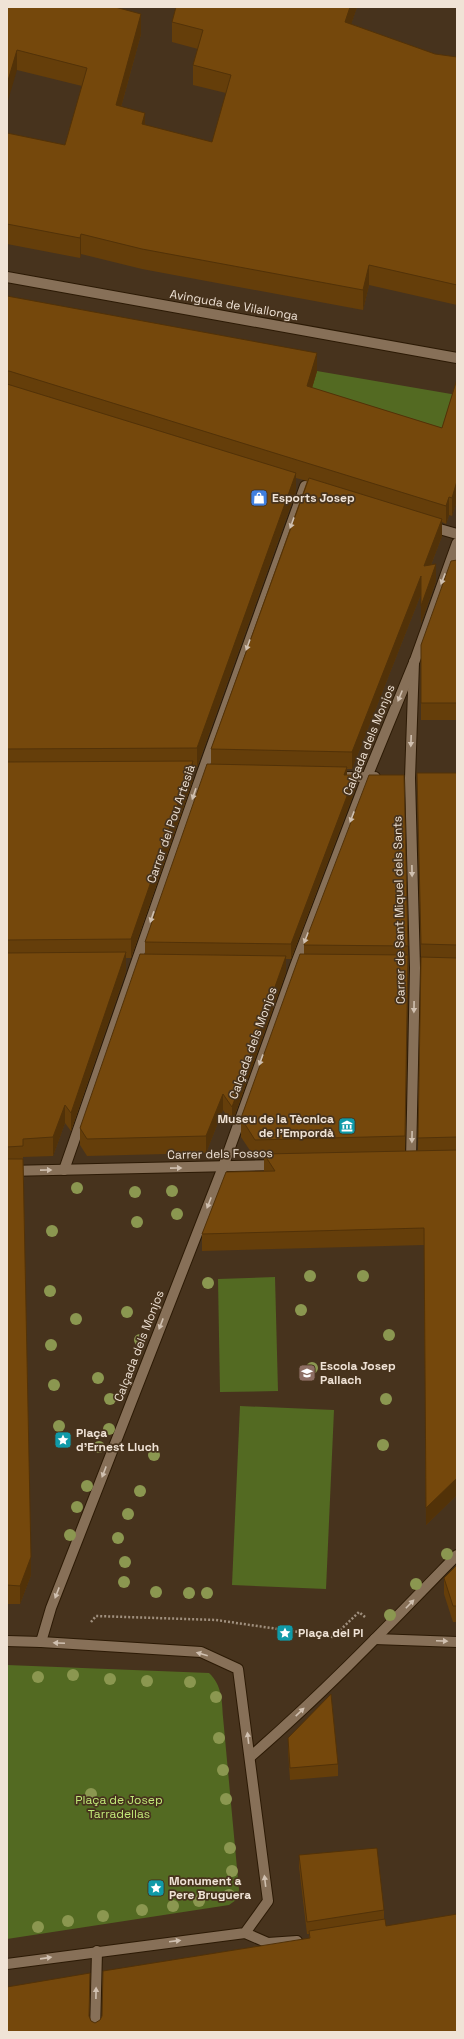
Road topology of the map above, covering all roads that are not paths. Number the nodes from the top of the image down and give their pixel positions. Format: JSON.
{"nodes":[{"id":1,"x":7,"y":277,"type":"edge"},
{"id":2,"x":457,"y":358,"type":"edge"},
{"id":3,"x":305,"y":486,"type":"edge"},
{"id":4,"x":418,"y":522,"type":"edge"},
{"id":5,"x":457,"y":534,"type":"edge"},
{"id":6,"x":457,"y":543,"type":"edge"},
{"id":7,"x":415,"y":660,"type":"junction"},
{"id":8,"x":198,"y":773,"type":"junction"},
{"id":9,"x":214,"y":773,"type":"edge"},
{"id":10,"x":331,"y":776,"type":"edge"},
{"id":11,"x":367,"y":777,"type":"junction"},
{"id":12,"x":387,"y":778,"type":"edge"},
{"id":13,"x":399,"y":778,"type":"edge"},
{"id":14,"x":414,"y":778,"type":"junction"},
{"id":15,"x":125,"y":964,"type":"edge"},
{"id":16,"x":136,"y":964,"type":"junction"},
{"id":17,"x":411,"y":968,"type":"junction"},
{"id":18,"x":428,"y":968,"type":"edge"},
{"id":19,"x":411,"y":1160,"type":"edge"},
{"id":20,"x":286,"y":1165,"type":"edge"},
{"id":21,"x":223,"y":1167,"type":"junction"},
{"id":22,"x":64,"y":1170,"type":"junction"},
{"id":23,"x":7,"y":1171,"type":"edge"},
{"id":24,"x":457,"y":1555,"type":"edge"},
{"id":25,"x":375,"y":1640,"type":"junction"},
{"id":26,"x":7,"y":1641,"type":"edge"},
{"id":27,"x":41,"y":1642,"type":"junction"},
{"id":28,"x":457,"y":1642,"type":"edge"},
{"id":29,"x":250,"y":1757,"type":"junction"},
{"id":30,"x":245,"y":1933,"type":"junction"},
{"id":31,"x":307,"y":1941,"type":"edge"},
{"id":32,"x":97,"y":1951,"type":"junction"},
{"id":33,"x":7,"y":1964,"type":"edge"},
{"id":34,"x":95,"y":2032,"type":"edge"}],
"edges":[{"from":1,"to":2,"type":"street","name":"Avinguda de Vilallonga"},
{"from":3,"to":8,"type":"street","name":"Carrer del Pou Artesià","one_way":true},
{"from":4,"to":5,"type":"street"},
{"from":6,"to":7,"type":"street","name":"Calçada dels Monjos","one_way":true},
{"from":7,"to":11,"type":"street","name":"Calçada dels Monjos","one_way":true},
{"from":7,"to":14,"type":"street","name":"Carrer de Sant Miquel dels Sants","one_way":true},
{"from":8,"to":9,"type":"street"},
{"from":8,"to":16,"type":"street","name":"Carrer del Pou Artesià","one_way":true},
{"from":10,"to":11,"type":"street"},
{"from":11,"to":12,"type":"street"},
{"from":11,"to":21,"type":"street","name":"Calçada dels Monjos","one_way":true},
{"from":13,"to":14,"type":"street"},
{"from":14,"to":17,"type":"street","name":"Carrer de Sant Miquel dels Sants","one_way":true},
{"from":15,"to":16,"type":"street"},
{"from":16,"to":22,"type":"street","name":"Carrer del Pou Artesià"},
{"from":17,"to":18,"type":"street"},
{"from":17,"to":19,"type":"street","name":"Carrer de Sant Miquel dels Sants","one_way":true},
{"from":20,"to":21,"type":"street","name":"Carrer dels Fossos"},
{"from":22,"to":21,"type":"street","name":"Carrer dels Fossos","one_way":true},
{"from":21,"to":27,"type":"street","name":"Calçada dels Monjos","one_way":true},
{"from":23,"to":22,"type":"street","name":"Carrer dels Fossos","one_way":true},
{"from":25,"to":24,"type":"street","one_way":true},
{"from":25,"to":28,"type":"street","one_way":true},
{"from":29,"to":25,"type":"street","one_way":true},
{"from":26,"to":27,"type":"street"},
{"from":29,"to":27,"type":"street","one_way":true},
{"from":30,"to":29,"type":"street","one_way":true},
{"from":30,"to":31,"type":"street"},
{"from":32,"to":30,"type":"street","one_way":true},
{"from":33,"to":32,"type":"street","one_way":true},
{"from":34,"to":32,"type":"street","one_way":true}]}
